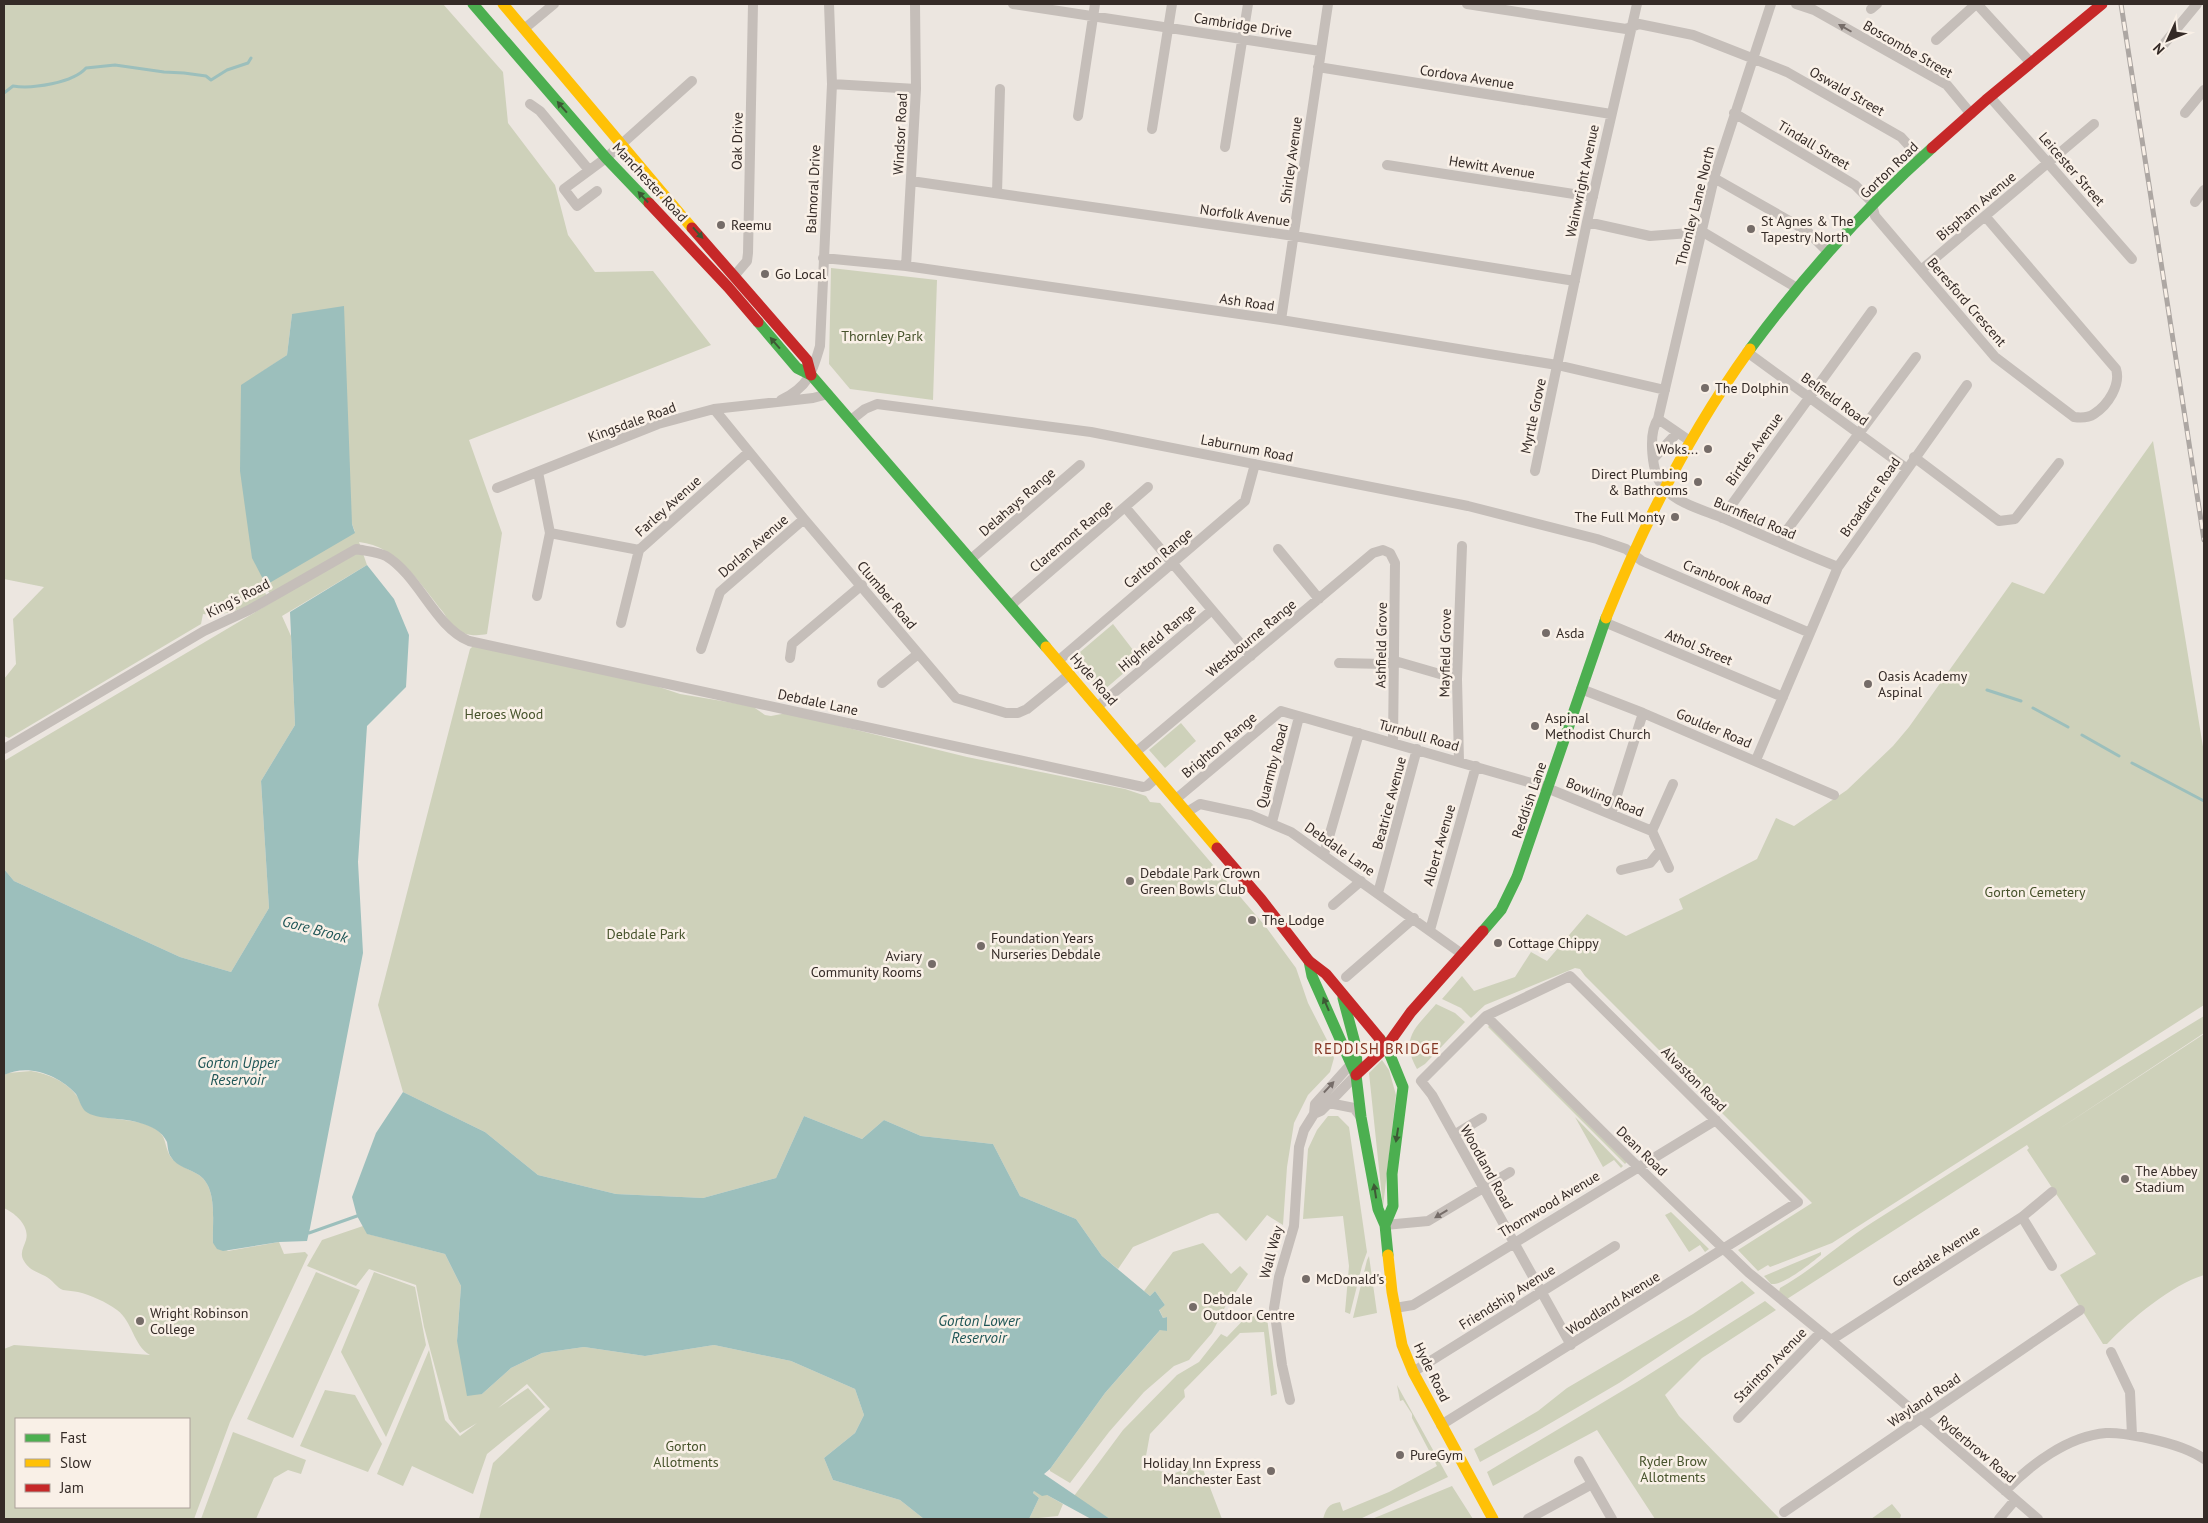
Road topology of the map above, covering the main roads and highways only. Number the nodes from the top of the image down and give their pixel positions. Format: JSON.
{"nodes":[{"id":1,"x":473,"y":4,"type":"edge"},
{"id":2,"x":503,"y":4,"type":"edge"},
{"id":3,"x":2096,"y":5,"type":"edge"},
{"id":4,"x":811,"y":375,"type":"junction"},
{"id":5,"x":851,"y":420,"type":"joint"},
{"id":6,"x":1665,"y":489,"type":"joint"},
{"id":7,"x":1309,"y":961,"type":"junction"},
{"id":8,"x":1343,"y":994,"type":"junction"},
{"id":9,"x":1411,"y":1012,"type":"junction"},
{"id":10,"x":1385,"y":1045,"type":"junction"},
{"id":11,"x":1354,"y":1062,"type":"junction"},
{"id":12,"x":1398,"y":1069,"type":"junction"},
{"id":13,"x":1356,"y":1075,"type":"junction"},
{"id":14,"x":1385,"y":1225,"type":"junction"},
{"id":15,"x":1493,"y":1519,"type":"edge"}],
"edges":[{"from":4,"to":1,"type":"main road","name":"Manchester Road","one_way":true},
{"from":2,"to":4,"type":"main road","name":"Manchester Road","one_way":true},
{"from":3,"to":6,"type":"main road","name":"Gorton Road"},
{"from":4,"to":5,"type":"main road","name":"Manchester Road"},
{"from":5,"to":7,"type":"main road","name":"Hyde Road"},
{"from":6,"to":9,"type":"main road","name":"Reddish Lane"},
{"from":7,"to":8,"type":"main road","name":"Hyde Road"},
{"from":11,"to":7,"type":"main road","name":"Hyde Road","one_way":true},
{"from":8,"to":10,"type":"main road","name":"Hyde Road"},
{"from":8,"to":11,"type":"main road"},
{"from":9,"to":10,"type":"main road","name":"Reddish Lane"},
{"from":9,"to":12,"type":"main road"},
{"from":10,"to":11,"type":"main road","name":"Wall Way"},
{"from":10,"to":12,"type":"main road","name":"Hyde Road"},
{"from":10,"to":13,"type":"main road","name":"Wall Way"},
{"from":11,"to":13,"type":"main road","name":"Hyde Road"},
{"from":12,"to":14,"type":"main road","name":"Hyde Road","one_way":true},
{"from":14,"to":13,"type":"main road","name":"Hyde Road","one_way":true},
{"from":14,"to":15,"type":"main road","name":"Hyde Road"}]}
